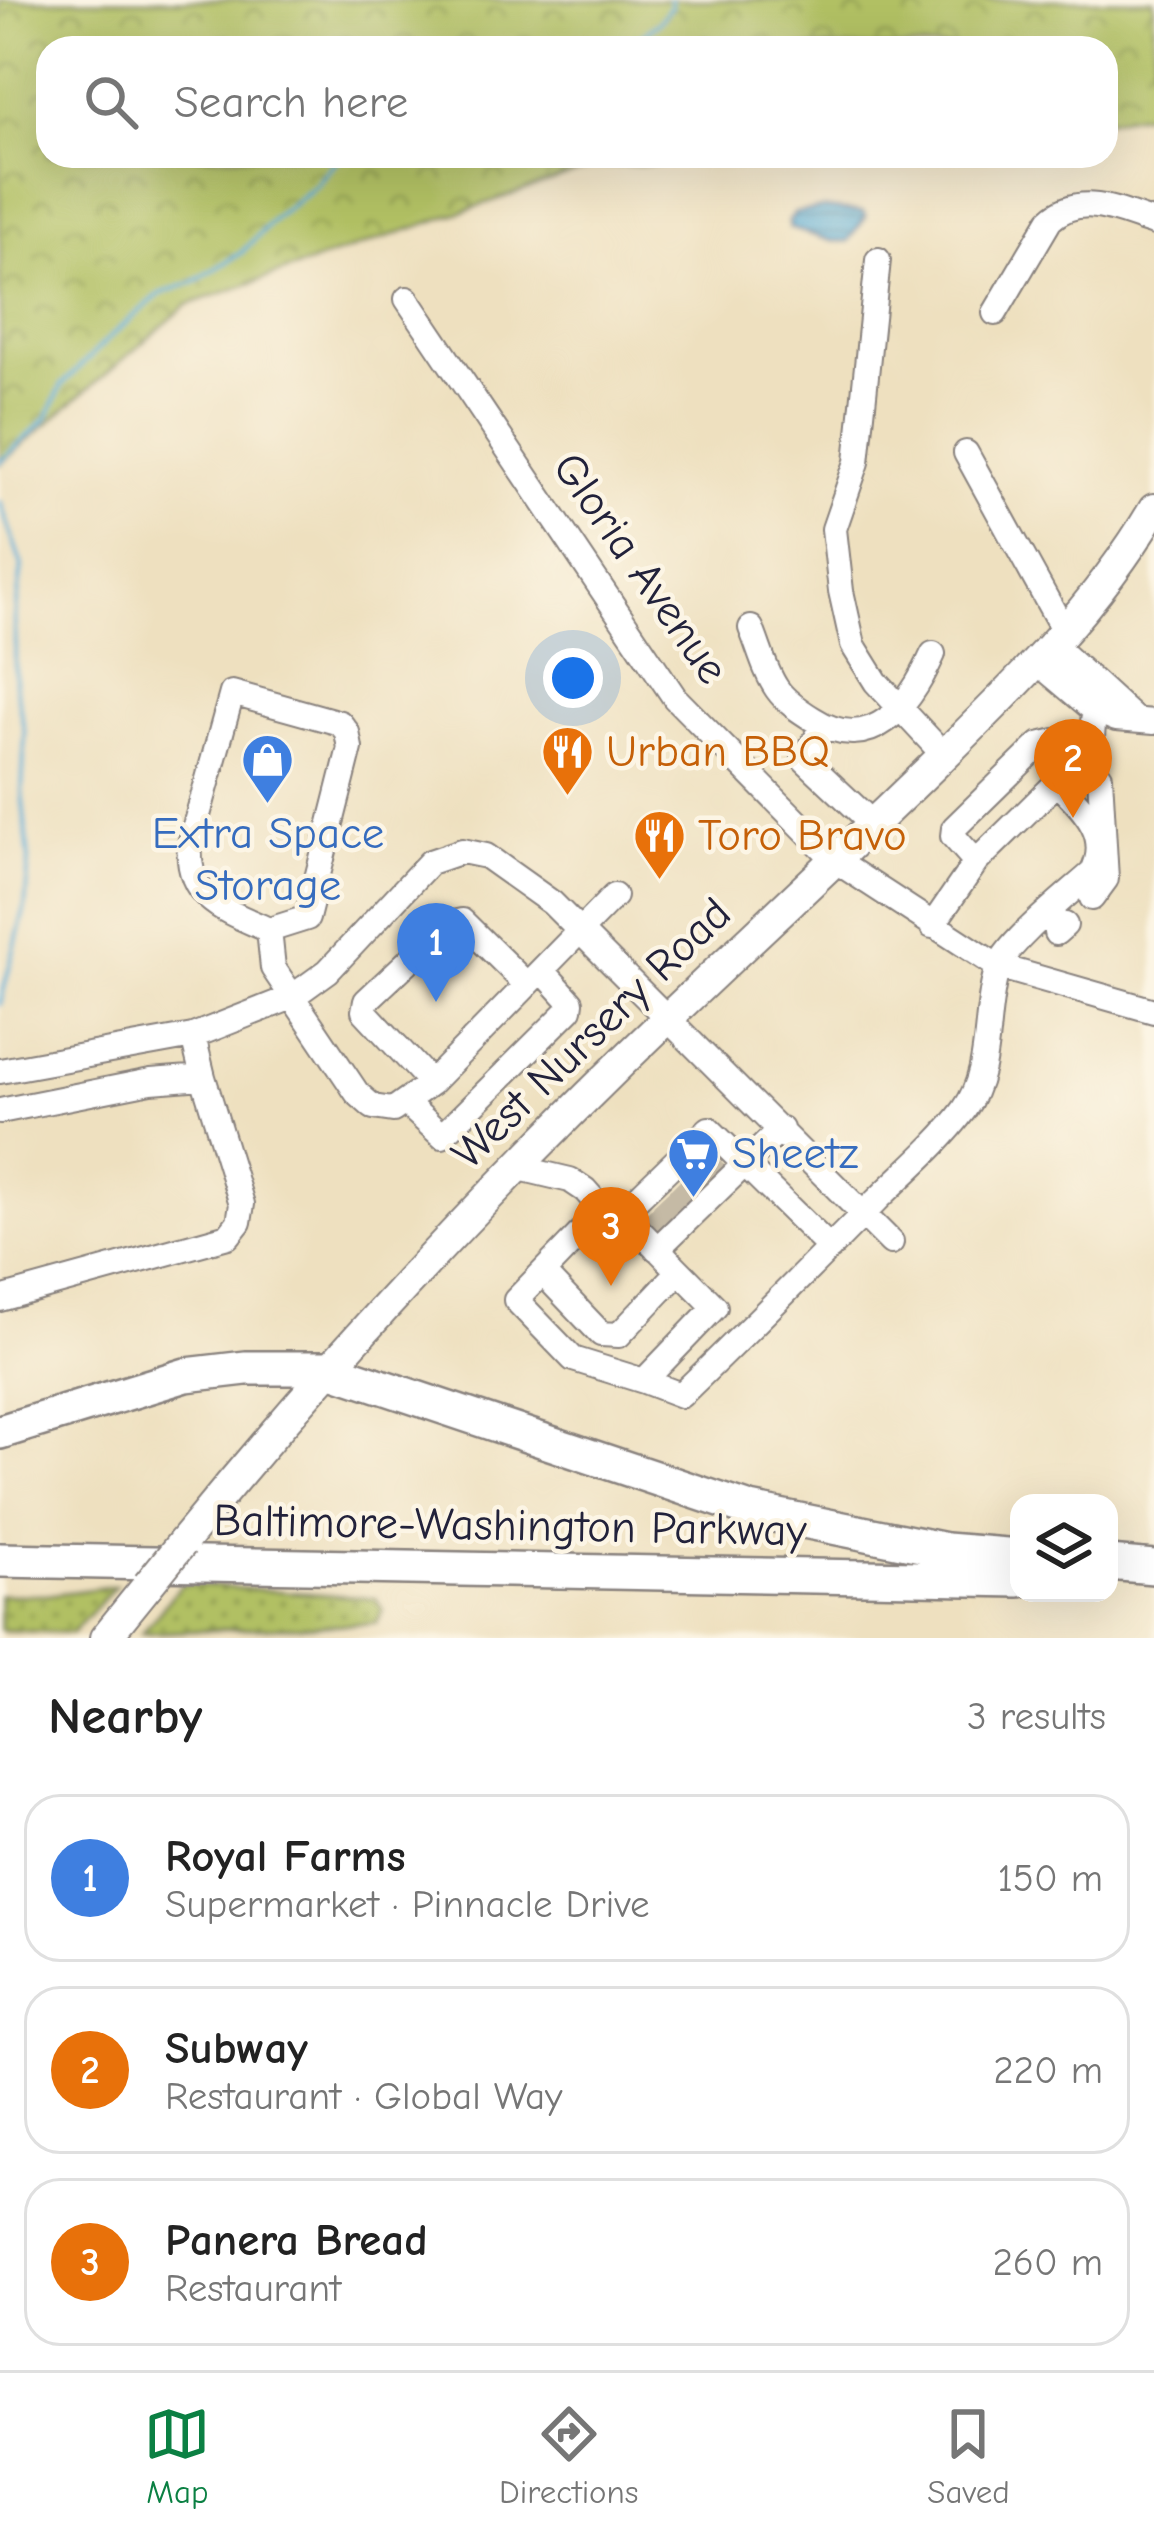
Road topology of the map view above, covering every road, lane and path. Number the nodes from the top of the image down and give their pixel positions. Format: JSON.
{"nodes":[{"id":1,"x":1154,"y":223,"type":"edge"},
{"id":2,"x":878,"y":260,"type":"dead end"},
{"id":3,"x":407,"y":299,"type":"dead end"},
{"id":4,"x":995,"y":313,"type":"dead end"},
{"id":5,"x":966,"y":453,"type":"dead end"},
{"id":6,"x":1154,"y":509,"type":"edge"},
{"id":7,"x":751,"y":628,"type":"dead end"},
{"id":8,"x":1051,"y":645,"type":"junction"},
{"id":9,"x":933,"y":654,"type":"dead end"},
{"id":10,"x":899,"y":707,"type":"junction"},
{"id":11,"x":1094,"y":710,"type":"junction"},
{"id":12,"x":1145,"y":721,"type":"edge"},
{"id":13,"x":824,"y":726,"type":"junction"},
{"id":14,"x":944,"y":755,"type":"junction"},
{"id":15,"x":1083,"y":757,"type":"junction"},
{"id":16,"x":1058,"y":782,"type":"junction"},
{"id":17,"x":873,"y":824,"type":"junction"},
{"id":18,"x":836,"y":861,"type":"junction"},
{"id":19,"x":976,"y":862,"type":"junction"},
{"id":20,"x":614,"y":896,"type":"dead end"},
{"id":21,"x":1092,"y":898,"type":"dead end"},
{"id":22,"x":932,"y":926,"type":"junction"},
{"id":23,"x":269,"y":930,"type":"junction"},
{"id":24,"x":581,"y":930,"type":"junction"},
{"id":25,"x":998,"y":966,"type":"junction"},
{"id":26,"x":535,"y":978,"type":"junction"},
{"id":27,"x":292,"y":997,"type":"junction"},
{"id":28,"x":1154,"y":1011,"type":"edge"},
{"id":29,"x":670,"y":1017,"type":"junction"},
{"id":30,"x":193,"y":1036,"type":"junction"},
{"id":31,"x":0,"y":1071,"type":"edge"},
{"id":32,"x":203,"y":1077,"type":"junction"},
{"id":33,"x":431,"y":1083,"type":"junction"},
{"id":34,"x":406,"y":1103,"type":"junction"},
{"id":35,"x":0,"y":1111,"type":"edge"},
{"id":36,"x":781,"y":1129,"type":"junction"},
{"id":37,"x":744,"y":1165,"type":"junction"},
{"id":38,"x":515,"y":1167,"type":"junction"},
{"id":39,"x":681,"y":1195,"type":"junction"},
{"id":40,"x":601,"y":1212,"type":"junction"},
{"id":41,"x":864,"y":1213,"type":"junction"},
{"id":42,"x":891,"y":1242,"type":"dead end"},
{"id":43,"x":830,"y":1248,"type":"junction"},
{"id":44,"x":542,"y":1273,"type":"junction"},
{"id":45,"x":670,"y":1281,"type":"junction"},
{"id":46,"x":0,"y":1299,"type":"edge"},
{"id":47,"x":707,"y":1315,"type":"junction"},
{"id":48,"x":736,"y":1342,"type":"junction"},
{"id":49,"x":327,"y":1368,"type":"junction"},
{"id":50,"x":644,"y":1381,"type":"junction"},
{"id":51,"x":0,"y":1432,"type":"edge"},
{"id":52,"x":1010,"y":1555,"type":"edge"},
{"id":53,"x":0,"y":1560,"type":"edge"},
{"id":54,"x":1118,"y":1564,"type":"edge"},
{"id":55,"x":1154,"y":1567,"type":"edge"},
{"id":56,"x":1010,"y":1580,"type":"edge"},
{"id":57,"x":1118,"y":1582,"type":"edge"},
{"id":58,"x":1154,"y":1582,"type":"edge"},
{"id":59,"x":105,"y":1638,"type":"edge"}],
"edges":[{"from":1,"to":4,"type":"street"},
{"from":2,"to":10,"type":"street"},
{"from":3,"to":18,"type":"street","name":"Gloria Avenue"},
{"from":5,"to":8,"type":"street"},
{"from":6,"to":8,"type":"main road","name":"West Nursery Road"},
{"from":7,"to":13,"type":"street"},
{"from":8,"to":11,"type":"street"},
{"from":8,"to":12,"type":"street"},
{"from":8,"to":14,"type":"main road","name":"West Nursery Road"},
{"from":9,"to":10,"type":"street"},
{"from":10,"to":13,"type":"street"},
{"from":10,"to":14,"type":"street"},
{"from":11,"to":12,"type":"street"},
{"from":11,"to":15,"type":"street"},
{"from":13,"to":17,"type":"street"},
{"from":14,"to":17,"type":"main road","name":"West Nursery Road"},
{"from":15,"to":16,"type":"street"},
{"from":15,"to":19,"type":"street"},
{"from":15,"to":21,"type":"street"},
{"from":16,"to":19,"type":"street"},
{"from":16,"to":25,"type":"street"},
{"from":17,"to":18,"type":"main road","name":"West Nursery Road"},
{"from":18,"to":22,"type":"street","name":"Gloria Avenue"},
{"from":18,"to":29,"type":"main road","name":"West Nursery Road"},
{"from":19,"to":22,"type":"street"},
{"from":20,"to":24,"type":"street"},
{"from":22,"to":25,"type":"street","name":"Gloria Avenue"},
{"from":23,"to":23,"type":"street"},
{"from":23,"to":27,"type":"street"},
{"from":24,"to":26,"type":"street"},
{"from":24,"to":27,"type":"street"},
{"from":24,"to":29,"type":"street"},
{"from":25,"to":28,"type":"street","name":"Gloria Avenue"},
{"from":25,"to":41,"type":"street"},
{"from":26,"to":33,"type":"street"},
{"from":26,"to":33,"type":"street"},
{"from":26,"to":34,"type":"street"},
{"from":27,"to":30,"type":"street"},
{"from":27,"to":34,"type":"street"},
{"from":29,"to":36,"type":"street"},
{"from":29,"to":38,"type":"main road","name":"West Nursery Road"},
{"from":30,"to":31,"type":"street"},
{"from":30,"to":32,"type":"street"},
{"from":32,"to":35,"type":"street"},
{"from":32,"to":46,"type":"street"},
{"from":33,"to":34,"type":"street"},
{"from":36,"to":37,"type":"street"},
{"from":36,"to":41,"type":"street"},
{"from":37,"to":39,"type":"street"},
{"from":37,"to":39,"type":"street"},
{"from":37,"to":43,"type":"street"},
{"from":38,"to":40,"type":"street"},
{"from":38,"to":49,"type":"main road","name":"West Nursery Road"},
{"from":39,"to":47,"type":"street"},
{"from":40,"to":44,"type":"street"},
{"from":40,"to":45,"type":"street"},
{"from":41,"to":42,"type":"street"},
{"from":41,"to":43,"type":"street"},
{"from":43,"to":48,"type":"street"},
{"from":44,"to":45,"type":"street"},
{"from":44,"to":50,"type":"street"},
{"from":45,"to":47,"type":"street"},
{"from":47,"to":48,"type":"street"},
{"from":47,"to":50,"type":"street"},
{"from":48,"to":50,"type":"street"},
{"from":49,"to":51,"type":"highway"},
{"from":49,"to":52,"type":"highway"},
{"from":49,"to":59,"type":"main road","name":"West Nursery Road","bridge":true},
{"from":53,"to":56,"type":"highway","name":"Baltimore-Washington Parkway"},
{"from":54,"to":55,"type":"highway"},
{"from":57,"to":58,"type":"highway"}]}
